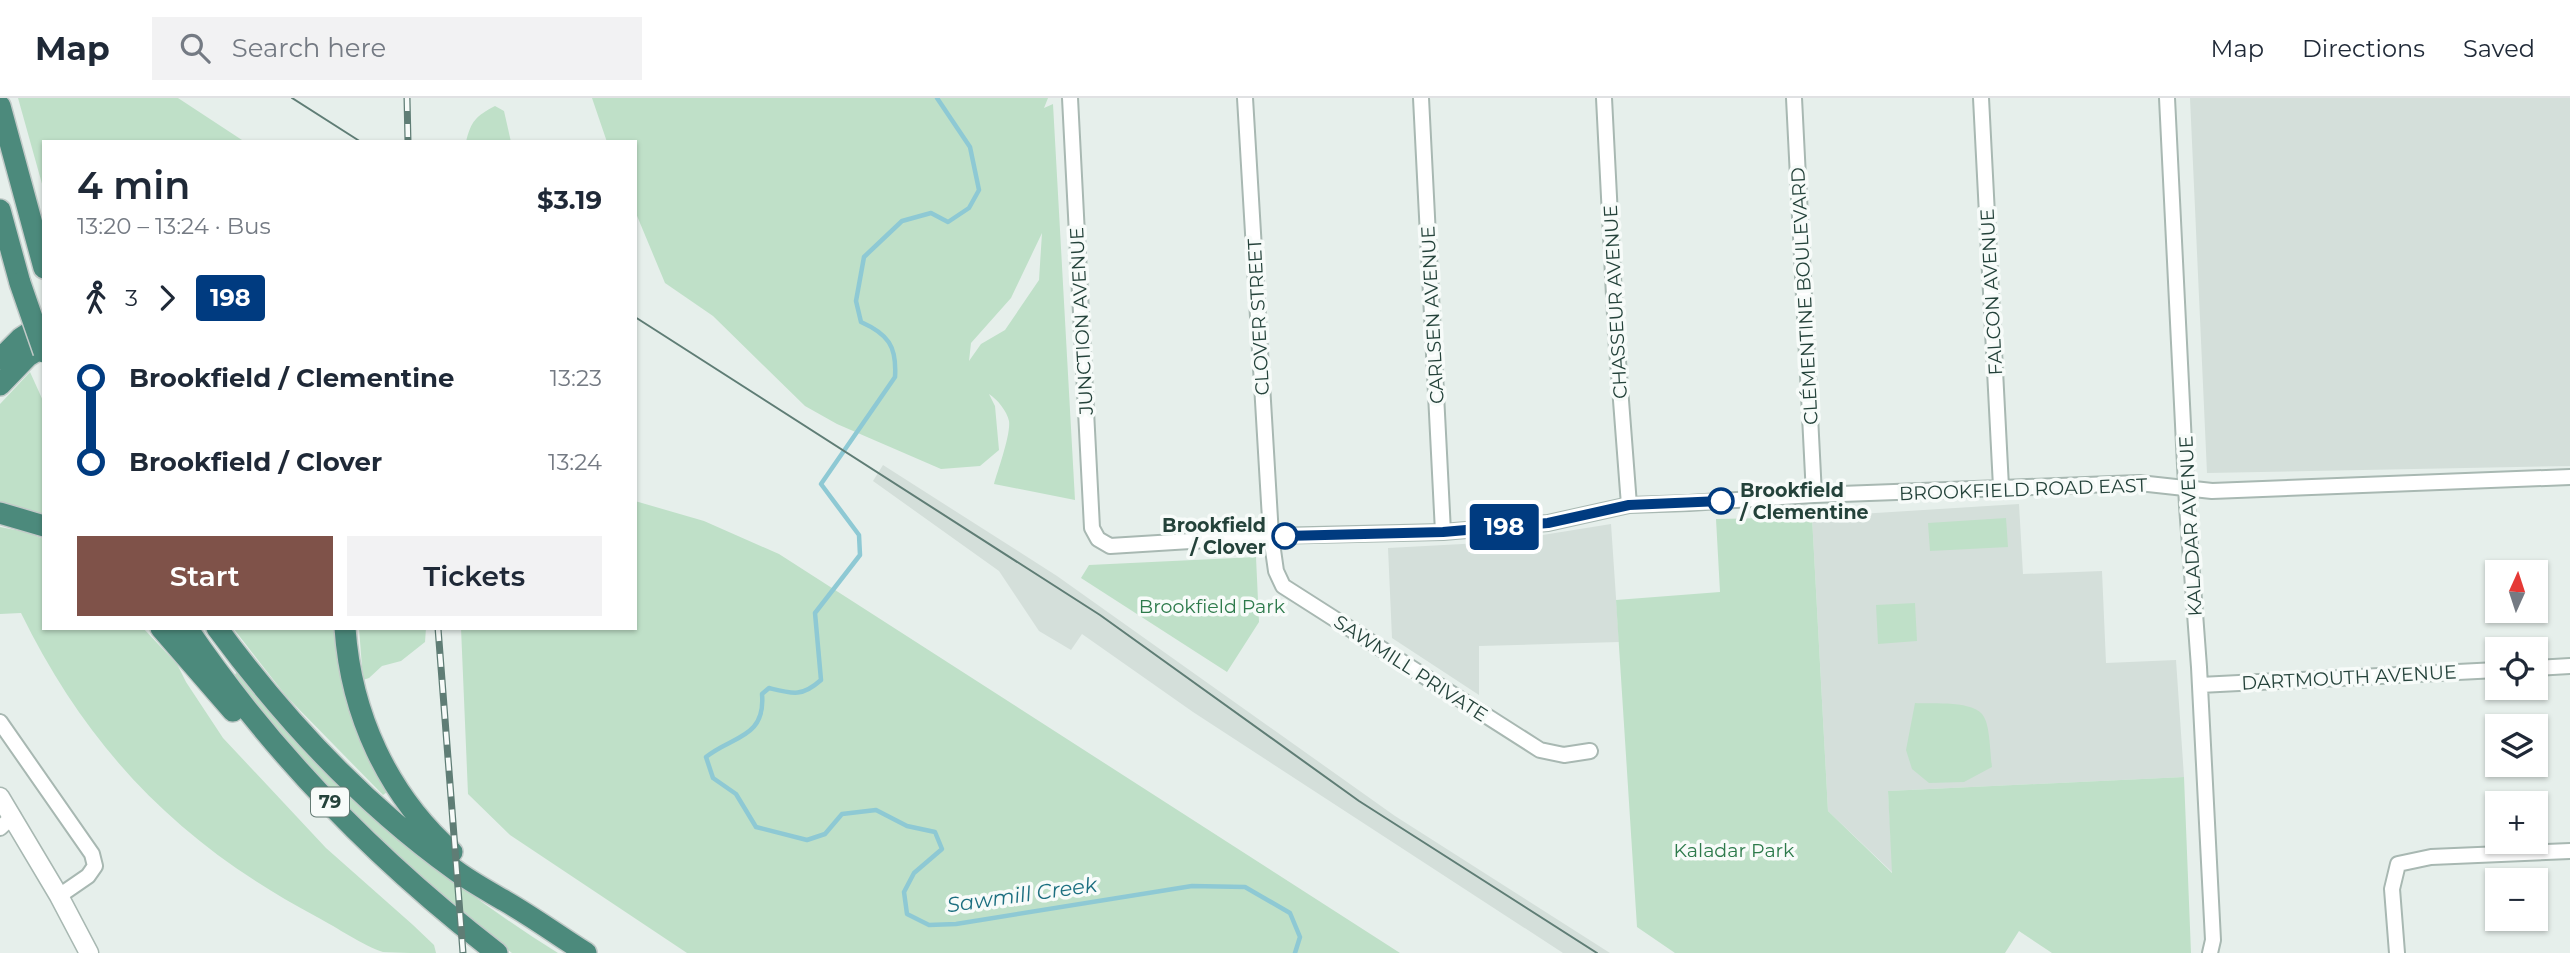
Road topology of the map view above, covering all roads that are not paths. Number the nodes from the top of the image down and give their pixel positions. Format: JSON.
{"nodes":[{"id":1,"x":1070,"y":98,"type":"edge"},
{"id":2,"x":1245,"y":98,"type":"edge"},
{"id":3,"x":1421,"y":98,"type":"edge"},
{"id":4,"x":1604,"y":98,"type":"edge"},
{"id":5,"x":1794,"y":98,"type":"edge"},
{"id":6,"x":1981,"y":98,"type":"edge"},
{"id":7,"x":2167,"y":98,"type":"edge"},
{"id":8,"x":0,"y":106,"type":"edge"},
{"id":9,"x":0,"y":210,"type":"edge"},
{"id":10,"x":42,"y":261,"type":"edge"},
{"id":11,"x":42,"y":324,"type":"edge"},
{"id":12,"x":42,"y":346,"type":"edge"},
{"id":13,"x":42,"y":347,"type":"edge"},
{"id":14,"x":0,"y":359,"type":"edge"},
{"id":15,"x":0,"y":385,"type":"edge"},
{"id":16,"x":2570,"y":477,"type":"edge"},
{"id":17,"x":2001,"y":487,"type":"junction"},
{"id":18,"x":2187,"y":488,"type":"junction"},
{"id":19,"x":1814,"y":495,"type":"junction"},
{"id":20,"x":1629,"y":505,"type":"junction"},
{"id":21,"x":0,"y":513,"type":"edge"},
{"id":22,"x":42,"y":525,"type":"edge"},
{"id":23,"x":1443,"y":532,"type":"junction"},
{"id":24,"x":1271,"y":536,"type":"junction"},
{"id":25,"x":1102,"y":542,"type":"joint"},
{"id":26,"x":163,"y":630,"type":"edge"},
{"id":27,"x":188,"y":630,"type":"edge"},
{"id":28,"x":218,"y":630,"type":"edge"},
{"id":29,"x":345,"y":630,"type":"edge"},
{"id":30,"x":2570,"y":666,"type":"edge"},
{"id":31,"x":2548,"y":667,"type":"edge"},
{"id":32,"x":2485,"y":671,"type":"edge"},
{"id":33,"x":2200,"y":685,"type":"junction"},
{"id":34,"x":0,"y":722,"type":"edge"},
{"id":35,"x":1590,"y":751,"type":"dead end"},
{"id":36,"x":0,"y":797,"type":"edge"},
{"id":37,"x":6,"y":822,"type":"edge"},
{"id":38,"x":369,"y":843,"type":"junction"},
{"id":39,"x":2570,"y":852,"type":"edge"},
{"id":40,"x":59,"y":896,"type":"junction"},
{"id":41,"x":505,"y":900,"type":"junction"},
{"id":42,"x":89,"y":953,"type":"edge"},
{"id":43,"x":497,"y":953,"type":"edge"},
{"id":44,"x":586,"y":953,"type":"edge"},
{"id":45,"x":2210,"y":953,"type":"edge"},
{"id":46,"x":2397,"y":953,"type":"edge"}],
"edges":[{"from":1,"to":25,"type":"street","name":"JUNCTION AVENUE"},
{"from":2,"to":24,"type":"street","name":"CLOVER STREET"},
{"from":3,"to":23,"type":"street","name":"CARLSEN AVENUE"},
{"from":4,"to":20,"type":"street","name":"CHASSEUR AVENUE"},
{"from":5,"to":19,"type":"street","name":"CLÉMENTINE BOULEVARD"},
{"from":6,"to":17,"type":"street","name":"FALCON AVENUE"},
{"from":7,"to":18,"type":"street","name":"KALADAR AVENUE"},
{"from":8,"to":10,"type":"highway"},
{"from":9,"to":12,"type":"highway","bridge":true},
{"from":11,"to":14,"type":"highway"},
{"from":13,"to":15,"type":"highway"},
{"from":16,"to":18,"type":"street","name":"BROOKFIELD ROAD EAST"},
{"from":17,"to":18,"type":"street","name":"BROOKFIELD ROAD EAST"},
{"from":17,"to":19,"type":"street","name":"BROOKFIELD ROAD EAST"},
{"from":18,"to":33,"type":"street","name":"KALADAR AVENUE"},
{"from":19,"to":20,"type":"street","name":"BROOKFIELD ROAD EAST"},
{"from":20,"to":23,"type":"street","name":"BROOKFIELD ROAD EAST"},
{"from":21,"to":22,"type":"highway"},
{"from":23,"to":24,"type":"street","name":"BROOKFIELD ROAD EAST"},
{"from":24,"to":25,"type":"street","name":"BROOKFIELD ROAD EAST"},
{"from":24,"to":35,"type":"street","name":"SAWMILL PRIVATE"},
{"from":26,"to":38,"type":"highway"},
{"from":27,"to":38,"type":"highway","number":"79"},
{"from":28,"to":41,"type":"highway","number":"79"},
{"from":29,"to":41,"type":"highway"},
{"from":30,"to":31,"type":"street"},
{"from":32,"to":33,"type":"street","name":"DARTMOUTH AVENUE"},
{"from":33,"to":45,"type":"street","name":"KALADAR AVENUE"},
{"from":34,"to":40,"type":"street"},
{"from":36,"to":37,"type":"street"},
{"from":37,"to":40,"type":"street"},
{"from":38,"to":43,"type":"highway","number":"79"},
{"from":39,"to":46,"type":"street"},
{"from":40,"to":42,"type":"street"},
{"from":41,"to":44,"type":"highway","number":"79"}]}
